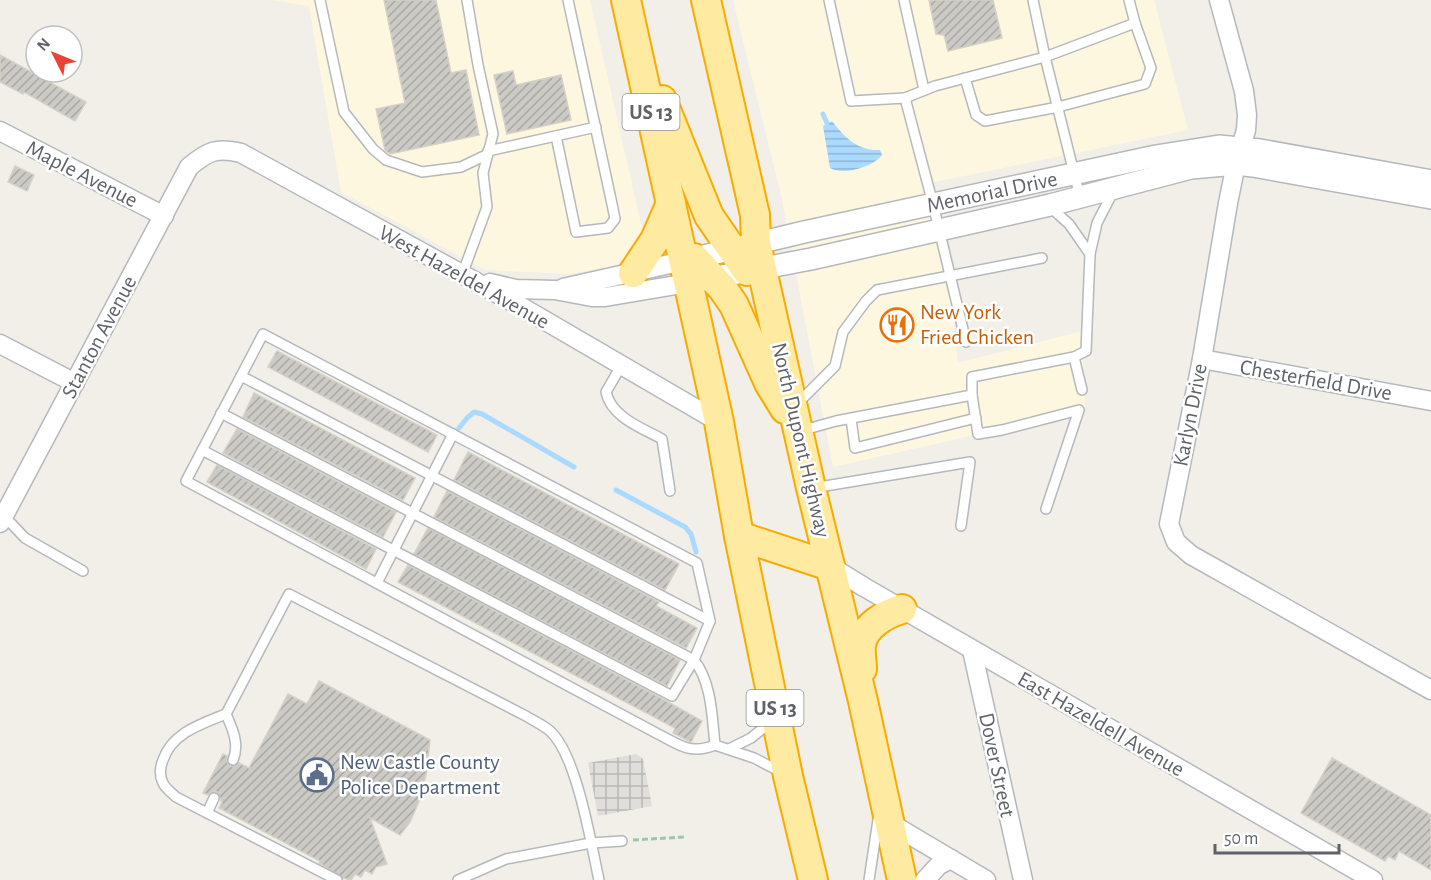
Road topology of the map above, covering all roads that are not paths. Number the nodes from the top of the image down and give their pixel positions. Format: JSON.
{"nodes":[{"id":1,"x":320,"y":0,"type":"edge"},
{"id":2,"x":467,"y":0,"type":"edge"},
{"id":3,"x":568,"y":0,"type":"edge"},
{"id":4,"x":706,"y":0,"type":"edge"},
{"id":5,"x":829,"y":0,"type":"edge"},
{"id":6,"x":904,"y":0,"type":"edge"},
{"id":7,"x":1033,"y":0,"type":"edge"},
{"id":8,"x":1129,"y":0,"type":"edge"},
{"id":9,"x":1219,"y":0,"type":"edge"},
{"id":10,"x":629,"y":11,"type":"edge"},
{"id":11,"x":1135,"y":23,"type":"junction"},
{"id":12,"x":1045,"y":57,"type":"junction"},
{"id":13,"x":965,"y":78,"type":"junction"},
{"id":14,"x":924,"y":90,"type":"junction"},
{"id":15,"x":905,"y":98,"type":"junction"},
{"id":16,"x":1058,"y":107,"type":"junction"},
{"id":17,"x":596,"y":127,"type":"junction"},
{"id":18,"x":0,"y":131,"type":"edge"},
{"id":19,"x":556,"y":136,"type":"junction"},
{"id":20,"x":487,"y":153,"type":"junction"},
{"id":21,"x":204,"y":154,"type":"joint"},
{"id":22,"x":1238,"y":156,"type":"junction"},
{"id":23,"x":1074,"y":174,"type":"junction"},
{"id":24,"x":1431,"y":181,"type":"edge"},
{"id":25,"x":1116,"y":187,"type":"junction"},
{"id":26,"x":1080,"y":198,"type":"junction"},
{"id":27,"x":1431,"y":198,"type":"edge"},
{"id":28,"x":670,"y":202,"type":"junction"},
{"id":29,"x":933,"y":204,"type":"junction"},
{"id":30,"x":1048,"y":206,"type":"junction"},
{"id":31,"x":164,"y":216,"type":"junction"},
{"id":32,"x":939,"y":229,"type":"junction"},
{"id":33,"x":1090,"y":254,"type":"junction"},
{"id":34,"x":749,"y":258,"type":"junction"},
{"id":35,"x":1042,"y":258,"type":"dead end"},
{"id":36,"x":694,"y":270,"type":"junction"},
{"id":37,"x":633,"y":273,"type":"junction"},
{"id":38,"x":465,"y":277,"type":"junction"},
{"id":39,"x":950,"y":277,"type":"junction"},
{"id":40,"x":555,"y":290,"type":"junction"},
{"id":41,"x":966,"y":342,"type":"dead end"},
{"id":42,"x":0,"y":344,"type":"edge"},
{"id":43,"x":1074,"y":357,"type":"junction"},
{"id":44,"x":1202,"y":359,"type":"junction"},
{"id":45,"x":621,"y":366,"type":"junction"},
{"id":46,"x":241,"y":376,"type":"junction"},
{"id":47,"x":75,"y":383,"type":"junction"},
{"id":48,"x":1082,"y":390,"type":"dead end"},
{"id":49,"x":972,"y":396,"type":"junction"},
{"id":50,"x":1431,"y":401,"type":"edge"},
{"id":51,"x":221,"y":413,"type":"junction"},
{"id":52,"x":976,"y":418,"type":"junction"},
{"id":53,"x":851,"y":419,"type":"junction"},
{"id":54,"x":795,"y":420,"type":"junction"},
{"id":55,"x":719,"y":422,"type":"junction"},
{"id":56,"x":453,"y":435,"type":"junction"},
{"id":57,"x":202,"y":450,"type":"junction"},
{"id":58,"x":432,"y":476,"type":"junction"},
{"id":59,"x":811,"y":488,"type":"junction"},
{"id":60,"x":670,"y":491,"type":"dead end"},
{"id":61,"x":1046,"y":509,"type":"dead end"},
{"id":62,"x":413,"y":513,"type":"junction"},
{"id":63,"x":2,"y":519,"type":"edge"},
{"id":64,"x":961,"y":526,"type":"dead end"},
{"id":65,"x":739,"y":536,"type":"junction"},
{"id":66,"x":394,"y":551,"type":"junction"},
{"id":67,"x":831,"y":566,"type":"junction"},
{"id":68,"x":83,"y":571,"type":"dead end"},
{"id":69,"x":377,"y":584,"type":"junction"},
{"id":70,"x":902,"y":609,"type":"junction"},
{"id":71,"x":710,"y":621,"type":"junction"},
{"id":72,"x":972,"y":650,"type":"junction"},
{"id":73,"x":694,"y":660,"type":"junction"},
{"id":74,"x":1431,"y":690,"type":"edge"},
{"id":75,"x":863,"y":701,"type":"junction"},
{"id":76,"x":226,"y":714,"type":"junction"},
{"id":77,"x":777,"y":718,"type":"junction"},
{"id":78,"x":715,"y":745,"type":"junction"},
{"id":79,"x":729,"y":749,"type":"junction"},
{"id":80,"x":233,"y":760,"type":"dead end"},
{"id":81,"x":788,"y":776,"type":"junction"},
{"id":82,"x":880,"y":777,"type":"junction"},
{"id":83,"x":214,"y":798,"type":"dead end"},
{"id":84,"x":207,"y":813,"type":"junction"},
{"id":85,"x":890,"y":823,"type":"junction"},
{"id":86,"x":622,"y":841,"type":"road end"},
{"id":87,"x":591,"y":843,"type":"junction"},
{"id":88,"x":951,"y":859,"type":"junction"},
{"id":89,"x":337,"y":880,"type":"edge"},
{"id":90,"x":458,"y":880,"type":"edge"},
{"id":91,"x":599,"y":880,"type":"edge"},
{"id":92,"x":813,"y":880,"type":"edge"},
{"id":93,"x":869,"y":880,"type":"edge"},
{"id":94,"x":902,"y":880,"type":"edge"},
{"id":95,"x":925,"y":880,"type":"edge"},
{"id":96,"x":986,"y":880,"type":"edge"},
{"id":97,"x":1023,"y":880,"type":"edge"},
{"id":98,"x":1372,"y":880,"type":"edge"}],
"edges":[{"from":1,"to":20,"type":"lane"},
{"from":2,"to":20,"type":"lane"},
{"from":3,"to":17,"type":"lane"},
{"from":4,"to":34,"type":"highway","name":"North Dupont Highway"},
{"from":5,"to":15,"type":"lane"},
{"from":6,"to":14,"type":"lane"},
{"from":7,"to":12,"type":"lane"},
{"from":8,"to":11,"type":"lane"},
{"from":9,"to":22,"type":"street","name":"Karlyn Drive"},
{"from":10,"to":28,"type":"highway","number":"US 13"},
{"from":10,"to":34,"type":"highway"},
{"from":11,"to":12,"type":"lane"},
{"from":11,"to":16,"type":"lane"},
{"from":12,"to":13,"type":"lane"},
{"from":12,"to":16,"type":"lane"},
{"from":13,"to":14,"type":"lane"},
{"from":13,"to":16,"type":"lane"},
{"from":14,"to":15,"type":"lane"},
{"from":15,"to":29,"type":"lane"},
{"from":16,"to":23,"type":"lane"},
{"from":17,"to":19,"type":"lane"},
{"from":17,"to":19,"type":"lane"},
{"from":18,"to":31,"type":"street","name":"Maple Avenue"},
{"from":19,"to":20,"type":"lane"},
{"from":20,"to":38,"type":"lane"},
{"from":21,"to":31,"type":"street","name":"Stanton Avenue"},
{"from":21,"to":38,"type":"street","name":"West Hazeldel Avenue"},
{"from":22,"to":23,"type":"street","name":"Memorial Drive"},
{"from":22,"to":24,"type":"street","name":"Memorial Drive"},
{"from":22,"to":25,"type":"street","name":"Memorial Drive"},
{"from":22,"to":27,"type":"street","name":"Memorial Drive"},
{"from":22,"to":44,"type":"street","name":"Karlyn Drive"},
{"from":23,"to":26,"type":"lane"},
{"from":23,"to":29,"type":"street","name":"Memorial Drive"},
{"from":25,"to":26,"type":"street","name":"Memorial Drive"},
{"from":25,"to":33,"type":"lane"},
{"from":26,"to":30,"type":"street","name":"Memorial Drive"},
{"from":28,"to":36,"type":"highway","number":"US 13"},
{"from":28,"to":37,"type":"highway"},
{"from":29,"to":32,"type":"lane"},
{"from":29,"to":34,"type":"street","name":"Memorial Drive"},
{"from":30,"to":32,"type":"street","name":"Memorial Drive"},
{"from":30,"to":33,"type":"lane"},
{"from":31,"to":47,"type":"street","name":"Stanton Avenue"},
{"from":32,"to":34,"type":"street","name":"Memorial Drive"},
{"from":32,"to":39,"type":"lane"},
{"from":33,"to":43,"type":"lane"},
{"from":34,"to":36,"type":"street","name":"Memorial Drive"},
{"from":34,"to":54,"type":"highway","name":"North Dupont Highway"},
{"from":35,"to":39,"type":"lane"},
{"from":36,"to":37,"type":"street","name":"Memorial Drive"},
{"from":36,"to":40,"type":"street","name":"Memorial Drive"},
{"from":36,"to":54,"type":"highway"},
{"from":36,"to":55,"type":"highway","number":"US 13"},
{"from":37,"to":40,"type":"street","name":"Memorial Drive"},
{"from":38,"to":40,"type":"street","name":"Memorial Drive"},
{"from":38,"to":45,"type":"street","name":"West Hazeldel Avenue"},
{"from":39,"to":41,"type":"lane"},
{"from":39,"to":54,"type":"lane"},
{"from":42,"to":47,"type":"street"},
{"from":43,"to":48,"type":"lane"},
{"from":43,"to":49,"type":"lane"},
{"from":44,"to":50,"type":"street","name":"Chesterfield Drive"},
{"from":44,"to":74,"type":"street","name":"Karlyn Drive"},
{"from":45,"to":55,"type":"street","name":"West Hazeldel Avenue"},
{"from":45,"to":60,"type":"lane"},
{"from":46,"to":51,"type":"lane"},
{"from":46,"to":56,"type":"lane"},
{"from":46,"to":58,"type":"lane"},
{"from":47,"to":63,"type":"street","name":"Stanton Avenue"},
{"from":49,"to":52,"type":"lane"},
{"from":49,"to":53,"type":"lane"},
{"from":51,"to":57,"type":"lane"},
{"from":51,"to":62,"type":"lane"},
{"from":52,"to":53,"type":"lane"},
{"from":52,"to":61,"type":"lane"},
{"from":53,"to":54,"type":"lane"},
{"from":54,"to":59,"type":"highway","name":"North Dupont Highway"},
{"from":55,"to":65,"type":"highway","number":"US 13"},
{"from":56,"to":58,"type":"lane"},
{"from":56,"to":71,"type":"lane"},
{"from":57,"to":66,"type":"lane"},
{"from":57,"to":69,"type":"lane"},
{"from":58,"to":62,"type":"lane"},
{"from":58,"to":71,"type":"lane"},
{"from":59,"to":64,"type":"lane"},
{"from":59,"to":67,"type":"highway","name":"North Dupont Highway"},
{"from":62,"to":66,"type":"lane"},
{"from":62,"to":73,"type":"lane"},
{"from":63,"to":68,"type":"lane"},
{"from":65,"to":67,"type":"highway"},
{"from":65,"to":77,"type":"highway","number":"US 13"},
{"from":66,"to":69,"type":"lane"},
{"from":66,"to":73,"type":"lane"},
{"from":67,"to":70,"type":"street","name":"East Hazeldell Avenue"},
{"from":67,"to":75,"type":"highway","name":"North Dupont Highway"},
{"from":69,"to":78,"type":"lane"},
{"from":70,"to":72,"type":"street","name":"East Hazeldell Avenue"},
{"from":70,"to":75,"type":"highway"},
{"from":71,"to":73,"type":"lane"},
{"from":72,"to":97,"type":"street","name":"Dover Street"},
{"from":72,"to":98,"type":"street","name":"East Hazeldell Avenue"},
{"from":73,"to":78,"type":"lane"},
{"from":75,"to":82,"type":"highway","name":"North Dupont Highway"},
{"from":76,"to":80,"type":"lane"},
{"from":76,"to":84,"type":"lane"},
{"from":76,"to":87,"type":"lane"},
{"from":77,"to":79,"type":"lane"},
{"from":77,"to":81,"type":"highway","number":"US 13"},
{"from":78,"to":79,"type":"lane"},
{"from":79,"to":81,"type":"lane"},
{"from":81,"to":92,"type":"highway","number":"US 13"},
{"from":82,"to":85,"type":"highway","name":"North Dupont Highway"},
{"from":82,"to":93,"type":"lane"},
{"from":83,"to":84,"type":"lane"},
{"from":84,"to":89,"type":"lane"},
{"from":85,"to":88,"type":"street"},
{"from":85,"to":94,"type":"highway","name":"North Dupont Highway"},
{"from":86,"to":87,"type":"lane"},
{"from":87,"to":90,"type":"lane"},
{"from":87,"to":91,"type":"lane"},
{"from":88,"to":95,"type":"street"},
{"from":88,"to":96,"type":"street"}]}
